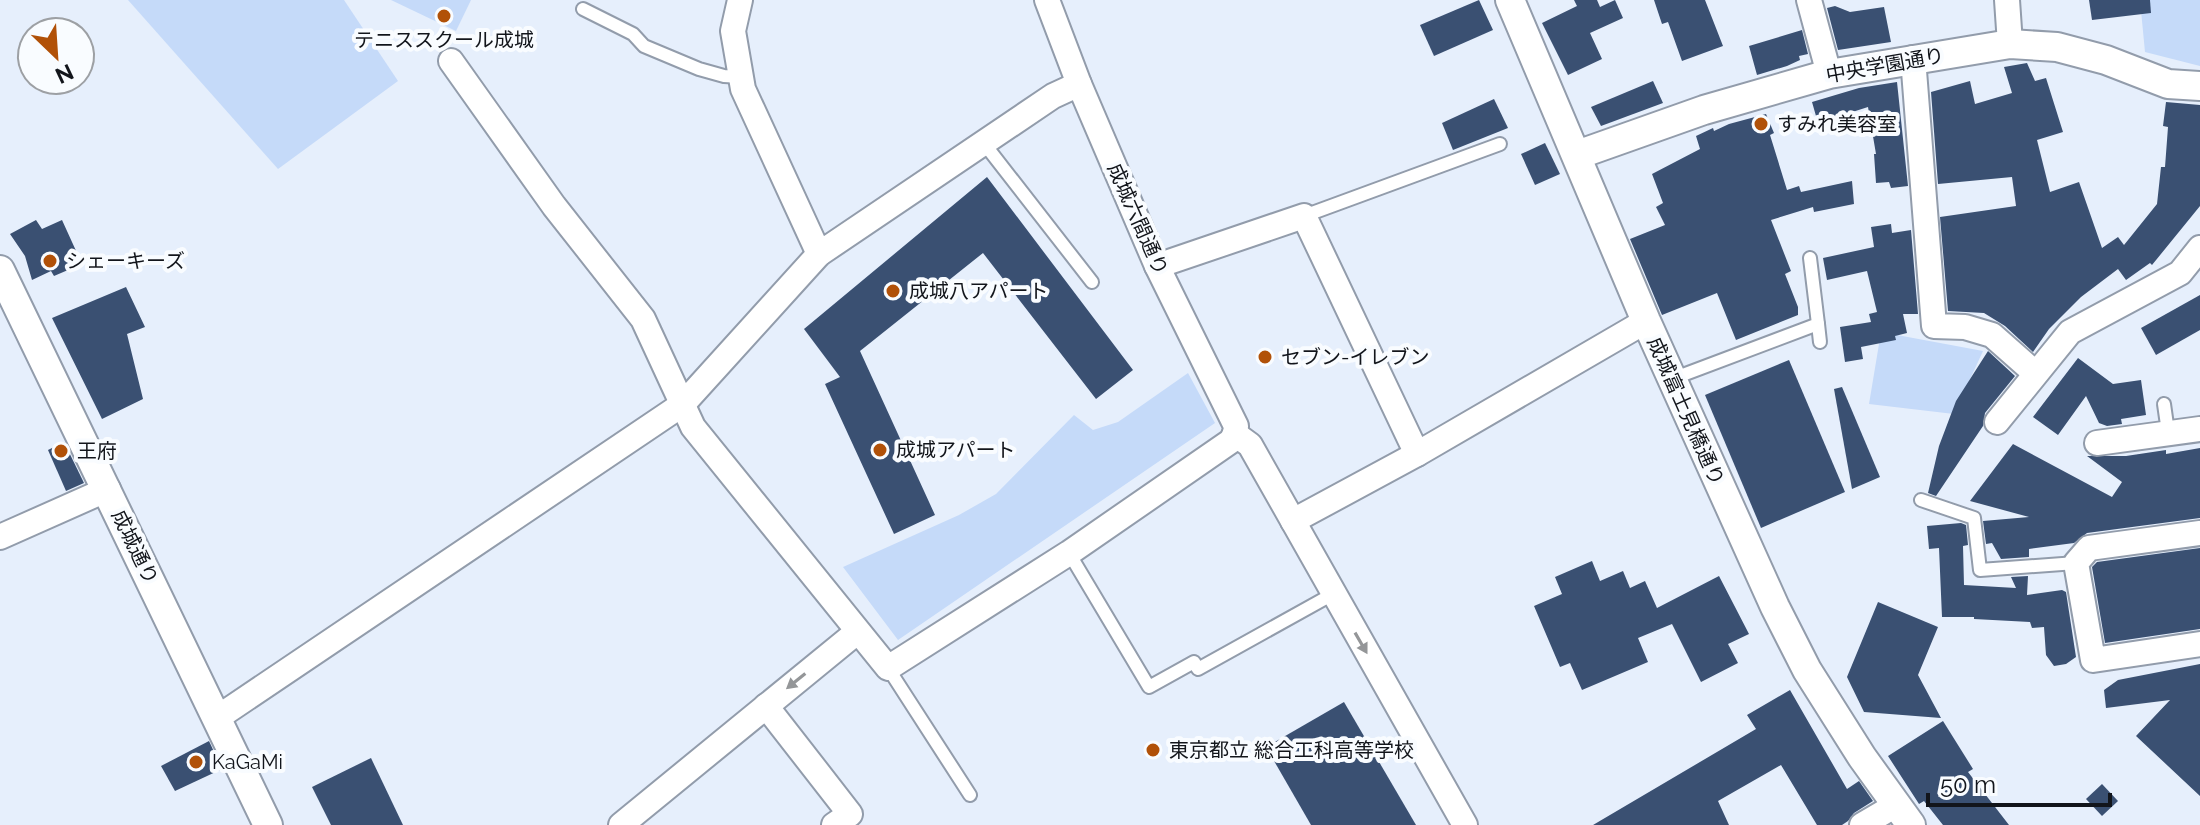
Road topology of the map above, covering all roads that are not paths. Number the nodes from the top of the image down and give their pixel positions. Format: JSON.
{"nodes":[{"id":1,"x":740,"y":0,"type":"edge"},
{"id":2,"x":1047,"y":0,"type":"edge"},
{"id":3,"x":1510,"y":0,"type":"edge"},
{"id":4,"x":1809,"y":0,"type":"edge"},
{"id":5,"x":2007,"y":0,"type":"edge"},
{"id":6,"x":583,"y":9,"type":"dead end"},
{"id":7,"x":2010,"y":44,"type":"junction"},
{"id":8,"x":1913,"y":58,"type":"junction"},
{"id":9,"x":451,"y":61,"type":"dead end"},
{"id":10,"x":1829,"y":74,"type":"junction"},
{"id":11,"x":741,"y":77,"type":"junction"},
{"id":12,"x":1079,"y":84,"type":"junction"},
{"id":13,"x":2200,"y":86,"type":"edge"},
{"id":14,"x":983,"y":142,"type":"junction"},
{"id":15,"x":1500,"y":144,"type":"dead end"},
{"id":16,"x":1577,"y":155,"type":"junction"},
{"id":17,"x":1304,"y":216,"type":"junction"},
{"id":18,"x":2200,"y":248,"type":"edge"},
{"id":19,"x":819,"y":254,"type":"junction"},
{"id":20,"x":1810,"y":258,"type":"dead end"},
{"id":21,"x":1157,"y":266,"type":"junction"},
{"id":22,"x":0,"y":270,"type":"edge"},
{"id":23,"x":1092,"y":282,"type":"dead end"},
{"id":24,"x":1646,"y":321,"type":"junction"},
{"id":25,"x":1818,"y":324,"type":"junction"},
{"id":26,"x":1820,"y":342,"type":"dead end"},
{"id":27,"x":2035,"y":373,"type":"junction"},
{"id":28,"x":1672,"y":379,"type":"junction"},
{"id":29,"x":683,"y":404,"type":"junction"},
{"id":30,"x":2164,"y":404,"type":"dead end"},
{"id":31,"x":1997,"y":422,"type":"dead end"},
{"id":32,"x":2200,"y":429,"type":"edge"},
{"id":33,"x":2168,"y":432,"type":"junction"},
{"id":34,"x":1235,"y":434,"type":"junction"},
{"id":35,"x":2097,"y":443,"type":"dead end"},
{"id":36,"x":1417,"y":454,"type":"junction"},
{"id":37,"x":108,"y":489,"type":"junction"},
{"id":38,"x":1921,"y":500,"type":"dead end"},
{"id":39,"x":1293,"y":521,"type":"junction"},
{"id":40,"x":2200,"y":533,"type":"edge"},
{"id":41,"x":0,"y":537,"type":"edge"},
{"id":42,"x":1069,"y":553,"type":"junction"},
{"id":43,"x":2076,"y":563,"type":"junction"},
{"id":44,"x":1333,"y":594,"type":"junction"},
{"id":45,"x":857,"y":632,"type":"junction"},
{"id":46,"x":2200,"y":644,"type":"edge"},
{"id":47,"x":888,"y":668,"type":"junction"},
{"id":48,"x":766,"y":706,"type":"junction"},
{"id":49,"x":217,"y":718,"type":"junction"},
{"id":50,"x":970,"y":795,"type":"dead end"},
{"id":51,"x":1903,"y":815,"type":"edge"},
{"id":52,"x":632,"y":822,"type":"edge"},
{"id":53,"x":268,"y":825,"type":"edge"},
{"id":54,"x":834,"y":825,"type":"edge"},
{"id":55,"x":1465,"y":825,"type":"edge"},
{"id":56,"x":1862,"y":825,"type":"edge"}],
"edges":[{"from":1,"to":11,"type":"street"},
{"from":2,"to":12,"type":"street","name":"成城六間通り"},
{"from":3,"to":16,"type":"street","name":"成城富士見橋通り"},
{"from":4,"to":10,"type":"street"},
{"from":5,"to":7,"type":"street"},
{"from":6,"to":11,"type":"lane"},
{"from":7,"to":8,"type":"street","name":"中央学園通り"},
{"from":7,"to":13,"type":"street","name":"中央学園通り"},
{"from":8,"to":10,"type":"street","name":"中央学園通り"},
{"from":8,"to":27,"type":"street"},
{"from":9,"to":29,"type":"street"},
{"from":10,"to":16,"type":"street","name":"中央学園通り"},
{"from":11,"to":19,"type":"street"},
{"from":12,"to":14,"type":"street"},
{"from":12,"to":21,"type":"street","name":"成城六間通り"},
{"from":14,"to":19,"type":"street"},
{"from":14,"to":23,"type":"lane"},
{"from":15,"to":17,"type":"lane"},
{"from":16,"to":24,"type":"street","name":"成城富士見橋通り"},
{"from":17,"to":21,"type":"street"},
{"from":17,"to":36,"type":"street"},
{"from":18,"to":27,"type":"street"},
{"from":19,"to":29,"type":"street"},
{"from":20,"to":25,"type":"lane"},
{"from":21,"to":34,"type":"street","name":"成城六間通り"},
{"from":22,"to":37,"type":"street","name":"成城通り"},
{"from":24,"to":28,"type":"street","name":"成城富士見橋通り"},
{"from":24,"to":36,"type":"street"},
{"from":25,"to":26,"type":"lane"},
{"from":25,"to":28,"type":"lane"},
{"from":27,"to":31,"type":"street"},
{"from":28,"to":51,"type":"street","name":"成城富士見橋通り"},
{"from":29,"to":45,"type":"street"},
{"from":29,"to":49,"type":"street"},
{"from":30,"to":33,"type":"lane"},
{"from":32,"to":33,"type":"street"},
{"from":33,"to":35,"type":"street"},
{"from":34,"to":39,"type":"street"},
{"from":34,"to":42,"type":"street"},
{"from":36,"to":39,"type":"street"},
{"from":37,"to":41,"type":"street"},
{"from":37,"to":49,"type":"street","name":"成城通り"},
{"from":38,"to":43,"type":"lane"},
{"from":39,"to":44,"type":"street"},
{"from":40,"to":43,"type":"street"},
{"from":42,"to":44,"type":"lane"},
{"from":42,"to":47,"type":"street"},
{"from":43,"to":46,"type":"street"},
{"from":44,"to":55,"type":"street","one_way":true},
{"from":45,"to":47,"type":"street"},
{"from":45,"to":48,"type":"street","one_way":true},
{"from":47,"to":50,"type":"lane"},
{"from":48,"to":52,"type":"street"},
{"from":48,"to":54,"type":"street"},
{"from":49,"to":53,"type":"street","name":"成城通り"},
{"from":51,"to":56,"type":"street"}]}
